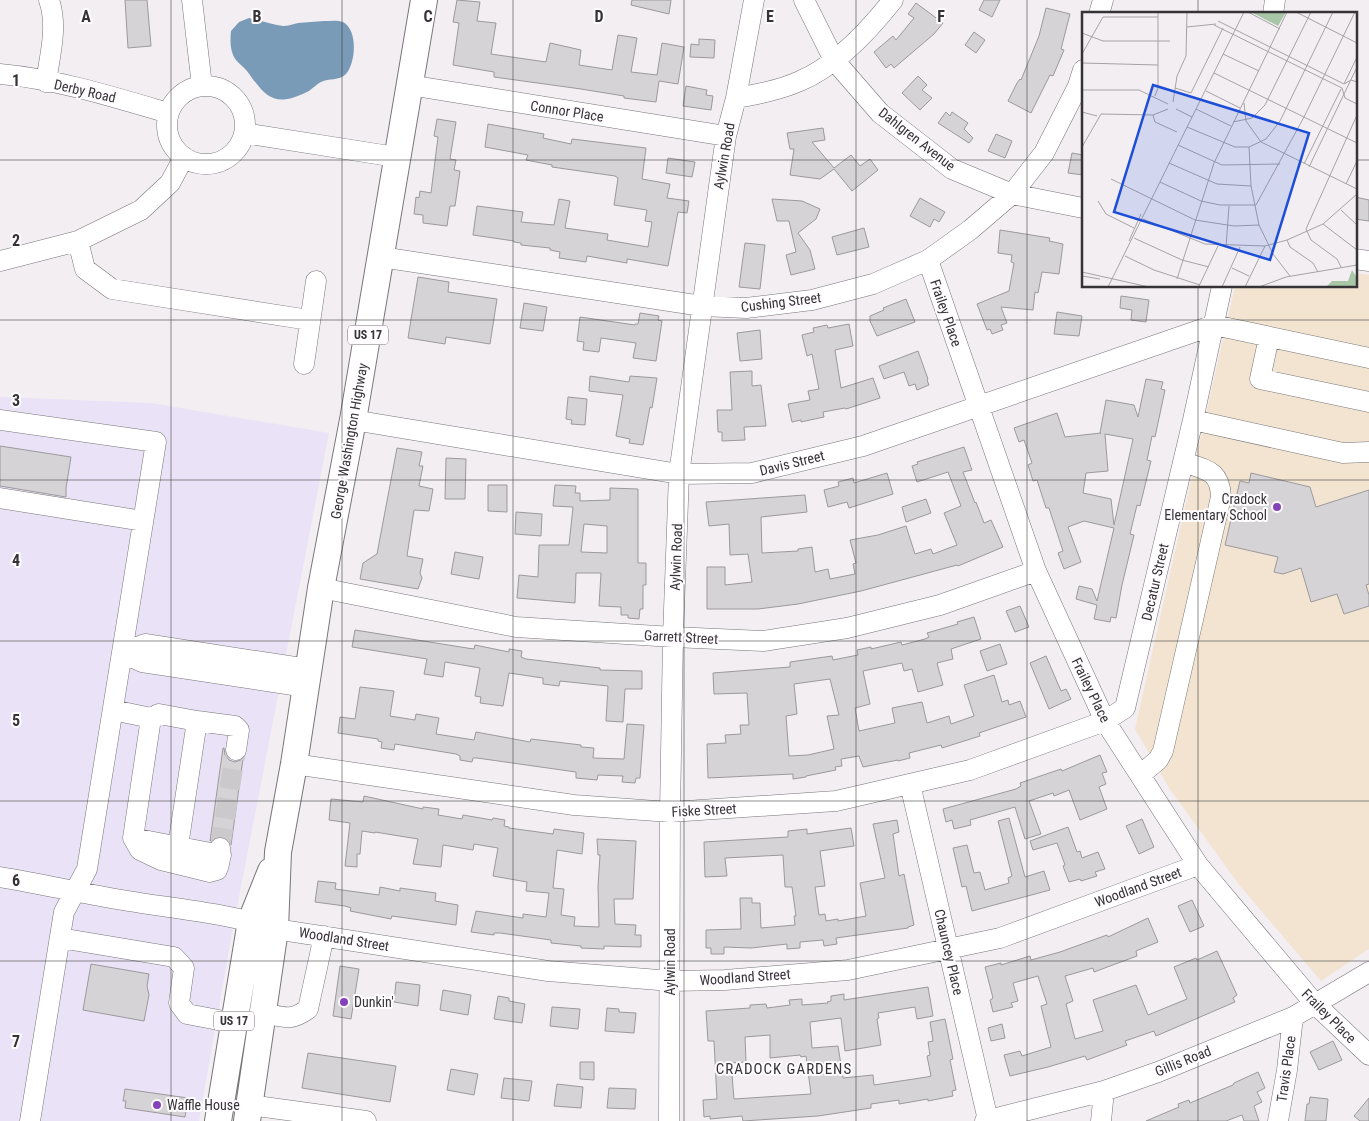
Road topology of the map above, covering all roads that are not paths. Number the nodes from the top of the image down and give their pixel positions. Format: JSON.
{"nodes":[{"id":1,"x":49,"y":0,"type":"edge"},
{"id":2,"x":192,"y":0,"type":"edge"},
{"id":3,"x":424,"y":0,"type":"edge"},
{"id":4,"x":754,"y":0,"type":"edge"},
{"id":5,"x":804,"y":0,"type":"edge"},
{"id":6,"x":893,"y":0,"type":"edge"},
{"id":7,"x":834,"y":60,"type":"junction"},
{"id":8,"x":1082,"y":73,"type":"edge"},
{"id":9,"x":0,"y":74,"type":"edge"},
{"id":10,"x":46,"y":82,"type":"junction"},
{"id":11,"x":409,"y":85,"type":"junction"},
{"id":12,"x":202,"y":86,"type":"junction"},
{"id":13,"x":736,"y":98,"type":"junction"},
{"id":14,"x":168,"y":113,"type":"junction"},
{"id":15,"x":244,"y":133,"type":"junction"},
{"id":16,"x":726,"y":136,"type":"junction"},
{"id":17,"x":396,"y":157,"type":"junction"},
{"id":18,"x":184,"y":158,"type":"junction"},
{"id":19,"x":1012,"y":194,"type":"junction"},
{"id":20,"x":1082,"y":208,"type":"edge"},
{"id":21,"x":78,"y":241,"type":"junction"},
{"id":22,"x":381,"y":257,"type":"junction"},
{"id":23,"x":1356,"y":259,"type":"edge"},
{"id":24,"x":928,"y":260,"type":"junction"},
{"id":25,"x":0,"y":261,"type":"edge"},
{"id":26,"x":1369,"y":261,"type":"edge"},
{"id":27,"x":316,"y":281,"type":"dead end"},
{"id":28,"x":1222,"y":288,"type":"edge"},
{"id":29,"x":702,"y":306,"type":"junction"},
{"id":30,"x":310,"y":320,"type":"junction"},
{"id":31,"x":1214,"y":325,"type":"junction"},
{"id":32,"x":1269,"y":337,"type":"junction"},
{"id":33,"x":1369,"y":358,"type":"edge"},
{"id":34,"x":304,"y":364,"type":"dead end"},
{"id":35,"x":1369,"y":402,"type":"edge"},
{"id":36,"x":978,"y":406,"type":"junction"},
{"id":37,"x":0,"y":420,"type":"edge"},
{"id":38,"x":353,"y":420,"type":"junction"},
{"id":39,"x":1194,"y":420,"type":"junction"},
{"id":40,"x":1369,"y":452,"type":"edge"},
{"id":41,"x":1184,"y":462,"type":"junction"},
{"id":42,"x":680,"y":474,"type":"junction"},
{"id":43,"x":0,"y":498,"type":"edge"},
{"id":44,"x":143,"y":521,"type":"junction"},
{"id":45,"x":1036,"y":571,"type":"junction"},
{"id":46,"x":321,"y":588,"type":"junction"},
{"id":47,"x":673,"y":638,"type":"junction"},
{"id":48,"x":122,"y":653,"type":"junction"},
{"id":49,"x":307,"y":678,"type":"junction"},
{"id":50,"x":113,"y":710,"type":"junction"},
{"id":51,"x":150,"y":718,"type":"junction"},
{"id":52,"x":197,"y":721,"type":"junction"},
{"id":53,"x":1104,"y":721,"type":"junction"},
{"id":54,"x":236,"y":750,"type":"tunnel mouth"},
{"id":55,"x":294,"y":764,"type":"junction"},
{"id":56,"x":1140,"y":775,"type":"junction"},
{"id":57,"x":910,"y":784,"type":"junction"},
{"id":58,"x":670,"y":812,"type":"junction"},
{"id":59,"x":133,"y":838,"type":"junction"},
{"id":60,"x":178,"y":846,"type":"junction"},
{"id":61,"x":1198,"y":865,"type":"junction"},
{"id":62,"x":0,"y":877,"type":"edge"},
{"id":63,"x":76,"y":891,"type":"junction"},
{"id":64,"x":263,"y":925,"type":"junction"},
{"id":65,"x":324,"y":936,"type":"junction"},
{"id":66,"x":60,"y":938,"type":"junction"},
{"id":67,"x":948,"y":949,"type":"junction"},
{"id":68,"x":1369,"y":972,"type":"edge"},
{"id":69,"x":671,"y":981,"type":"junction"},
{"id":70,"x":1315,"y":1004,"type":"junction"},
{"id":71,"x":263,"y":1013,"type":"junction"},
{"id":72,"x":1293,"y":1017,"type":"junction"},
{"id":73,"x":234,"y":1023,"type":"junction"},
{"id":74,"x":1369,"y":1055,"type":"edge"},
{"id":75,"x":1104,"y":1091,"type":"junction"},
{"id":76,"x":249,"y":1113,"type":"edge"},
{"id":77,"x":30,"y":1121,"type":"edge"},
{"id":78,"x":218,"y":1121,"type":"edge"},
{"id":79,"x":366,"y":1121,"type":"edge"},
{"id":80,"x":669,"y":1121,"type":"edge"},
{"id":81,"x":986,"y":1121,"type":"edge"},
{"id":82,"x":1101,"y":1121,"type":"edge"},
{"id":83,"x":1278,"y":1121,"type":"edge"}],
"edges":[{"from":1,"to":10,"type":"street"},
{"from":2,"to":12,"type":"street"},
{"from":3,"to":11,"type":"main road","name":"George Washington Highway","number":"US 17"},
{"from":4,"to":13,"type":"street","name":"Aylwin Road"},
{"from":5,"to":7,"type":"street","name":"Dahlgren Avenue"},
{"from":6,"to":7,"type":"street"},
{"from":7,"to":13,"type":"street"},
{"from":7,"to":19,"type":"street","name":"Dahlgren Avenue"},
{"from":8,"to":19,"type":"street","name":"Cushing Street"},
{"from":9,"to":10,"type":"street","name":"Derby Road"},
{"from":10,"to":14,"type":"street","name":"Derby Road"},
{"from":11,"to":16,"type":"street","name":"Connor Place"},
{"from":11,"to":17,"type":"main road","name":"George Washington Highway","number":"US 17"},
{"from":12,"to":14,"type":"street"},
{"from":12,"to":15,"type":"street"},
{"from":13,"to":16,"type":"street","name":"Aylwin Road"},
{"from":14,"to":18,"type":"street"},
{"from":15,"to":17,"type":"street"},
{"from":15,"to":18,"type":"street"},
{"from":16,"to":29,"type":"street","name":"Aylwin Road"},
{"from":17,"to":22,"type":"main road","name":"George Washington Highway","number":"US 17"},
{"from":18,"to":21,"type":"street"},
{"from":19,"to":20,"type":"street","name":"Dahlgren Avenue"},
{"from":19,"to":24,"type":"street","name":"Cushing Street"},
{"from":21,"to":25,"type":"street"},
{"from":21,"to":30,"type":"street"},
{"from":22,"to":29,"type":"street","name":"Cushing Street"},
{"from":22,"to":38,"type":"main road","name":"George Washington Highway","number":"US 17"},
{"from":23,"to":26,"type":"street"},
{"from":24,"to":29,"type":"street","name":"Cushing Street"},
{"from":24,"to":36,"type":"street","name":"Frailey Place"},
{"from":27,"to":30,"type":"street"},
{"from":28,"to":31,"type":"street","name":"Decatur Street"},
{"from":29,"to":42,"type":"street","name":"Aylwin Road"},
{"from":30,"to":34,"type":"street"},
{"from":31,"to":32,"type":"street"},
{"from":31,"to":36,"type":"street","name":"Davis Street"},
{"from":31,"to":39,"type":"street","name":"Decatur Street"},
{"from":32,"to":33,"type":"street"},
{"from":32,"to":35,"type":"street"},
{"from":36,"to":42,"type":"street","name":"Davis Street"},
{"from":36,"to":45,"type":"street","name":"Frailey Place"},
{"from":37,"to":44,"type":"street"},
{"from":38,"to":42,"type":"street","name":"Davis Street"},
{"from":38,"to":46,"type":"main road","name":"George Washington Highway","number":"US 17"},
{"from":39,"to":40,"type":"street"},
{"from":39,"to":41,"type":"street","name":"Decatur Street"},
{"from":41,"to":53,"type":"street","name":"Decatur Street"},
{"from":41,"to":56,"type":"street"},
{"from":42,"to":47,"type":"street","name":"Aylwin Road"},
{"from":43,"to":44,"type":"street"},
{"from":44,"to":48,"type":"street"},
{"from":45,"to":47,"type":"street","name":"Garrett Street"},
{"from":45,"to":53,"type":"street","name":"Frailey Place"},
{"from":46,"to":47,"type":"street","name":"Garrett Street"},
{"from":46,"to":49,"type":"main road","name":"George Washington Highway","number":"US 17"},
{"from":47,"to":58,"type":"street","name":"Aylwin Road"},
{"from":48,"to":49,"type":"street"},
{"from":48,"to":50,"type":"street"},
{"from":49,"to":55,"type":"main road","name":"George Washington Highway","number":"US 17"},
{"from":50,"to":51,"type":"street"},
{"from":50,"to":63,"type":"street"},
{"from":51,"to":52,"type":"street"},
{"from":51,"to":59,"type":"street"},
{"from":52,"to":54,"type":"street"},
{"from":52,"to":60,"type":"street"},
{"from":53,"to":56,"type":"street","name":"Frailey Place"},
{"from":53,"to":57,"type":"street","name":"Fiske Street"},
{"from":55,"to":58,"type":"street","name":"Fiske Street"},
{"from":55,"to":64,"type":"main road","name":"George Washington Highway","number":"US 17"},
{"from":56,"to":61,"type":"street","name":"Frailey Place"},
{"from":57,"to":58,"type":"street","name":"Fiske Street"},
{"from":57,"to":67,"type":"street","name":"Chauncey Place"},
{"from":58,"to":69,"type":"street","name":"Aylwin Road"},
{"from":59,"to":60,"type":"street"},
{"from":59,"to":60,"type":"street"},
{"from":61,"to":67,"type":"street","name":"Woodland Street"},
{"from":61,"to":70,"type":"street","name":"Frailey Place"},
{"from":62,"to":63,"type":"street","name":"Woodland Street"},
{"from":63,"to":64,"type":"street","name":"Woodland Street"},
{"from":63,"to":66,"type":"street"},
{"from":64,"to":65,"type":"street","name":"Woodland Street"},
{"from":64,"to":71,"type":"main road","name":"George Washington Highway","number":"US 17"},
{"from":64,"to":73,"type":"main road","name":"George Washington Highway","number":"US 17"},
{"from":65,"to":69,"type":"street","name":"Woodland Street"},
{"from":65,"to":71,"type":"street"},
{"from":66,"to":73,"type":"street"},
{"from":66,"to":77,"type":"street"},
{"from":67,"to":69,"type":"street","name":"Woodland Street"},
{"from":67,"to":81,"type":"street","name":"Chauncey Place"},
{"from":68,"to":70,"type":"street","name":"Gillis Road"},
{"from":69,"to":80,"type":"street","name":"Aylwin Road"},
{"from":70,"to":72,"type":"street","name":"Gillis Road"},
{"from":70,"to":74,"type":"street","name":"Frailey Place"},
{"from":71,"to":76,"type":"main road","name":"George Washington Highway","number":"US 17"},
{"from":72,"to":75,"type":"street","name":"Gillis Road"},
{"from":72,"to":83,"type":"street","name":"Travis Place"},
{"from":73,"to":78,"type":"main road","name":"George Washington Highway","number":"US 17"},
{"from":75,"to":81,"type":"street","name":"Gillis Road"},
{"from":75,"to":82,"type":"street"},
{"from":76,"to":79,"type":"street"}]}
